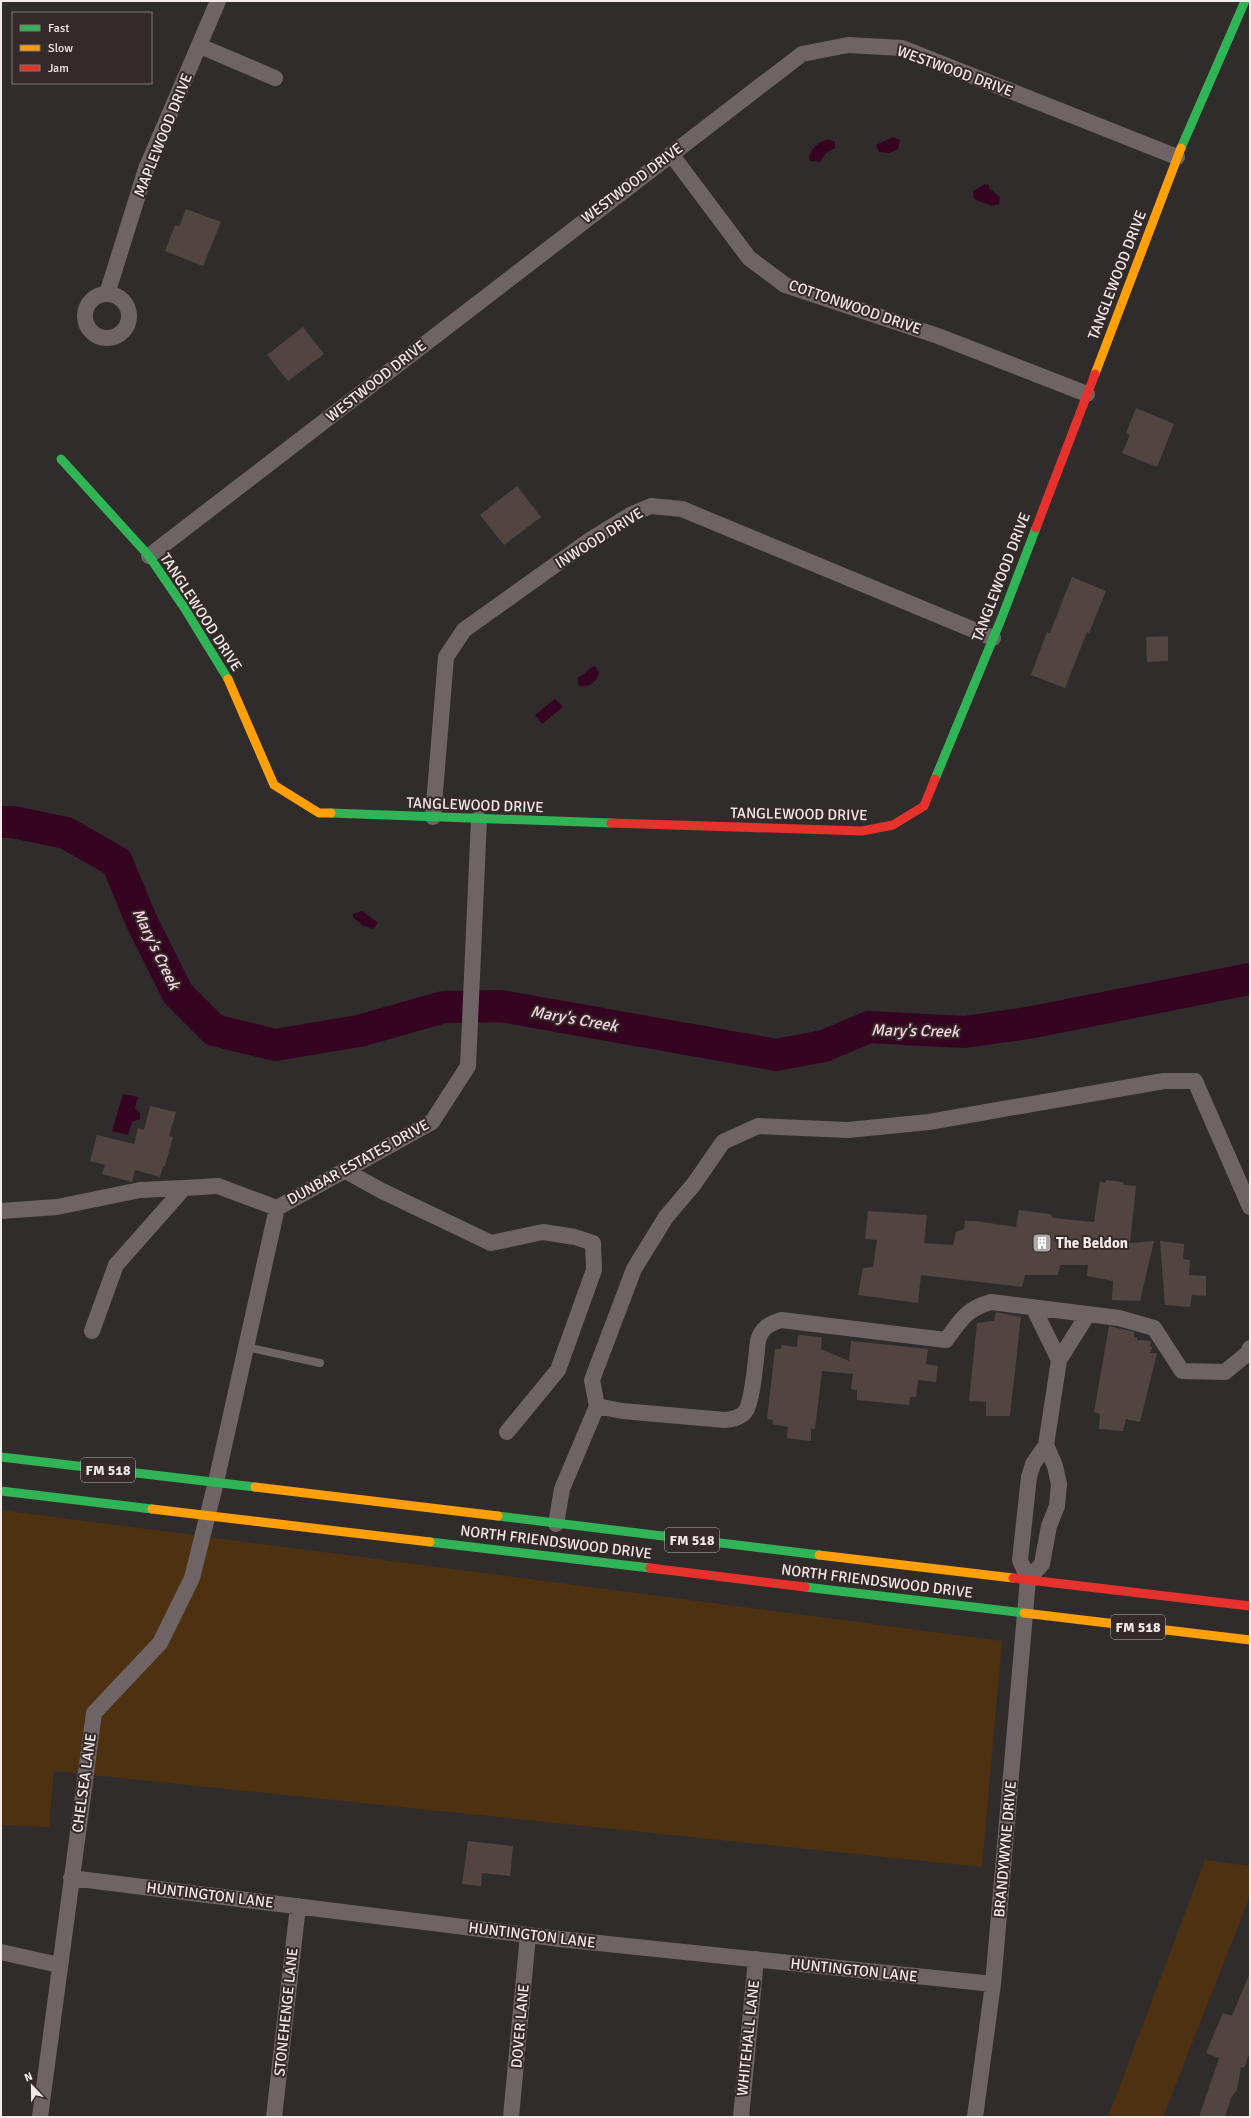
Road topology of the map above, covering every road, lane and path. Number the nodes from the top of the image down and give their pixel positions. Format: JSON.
{"nodes":[{"id":1,"x":218,"y":1,"type":"edge"},
{"id":2,"x":1245,"y":1,"type":"edge"},
{"id":3,"x":200,"y":46,"type":"junction"},
{"id":4,"x":275,"y":78,"type":"dead end"},
{"id":5,"x":671,"y":154,"type":"junction"},
{"id":6,"x":1177,"y":157,"type":"junction"},
{"id":7,"x":107,"y":294,"type":"dead end"},
{"id":8,"x":1087,"y":394,"type":"junction"},
{"id":9,"x":61,"y":459,"type":"dead end"},
{"id":10,"x":149,"y":556,"type":"junction"},
{"id":11,"x":993,"y":638,"type":"junction"},
{"id":12,"x":433,"y":817,"type":"junction"},
{"id":13,"x":479,"y":819,"type":"junction"},
{"id":14,"x":344,"y":1170,"type":"junction"},
{"id":15,"x":184,"y":1188,"type":"junction"},
{"id":16,"x":1250,"y":1207,"type":"edge"},
{"id":17,"x":277,"y":1208,"type":"junction"},
{"id":18,"x":1,"y":1210,"type":"edge"},
{"id":19,"x":1033,"y":1307,"type":"junction"},
{"id":20,"x":1088,"y":1314,"type":"junction"},
{"id":21,"x":92,"y":1331,"type":"dead end"},
{"id":22,"x":246,"y":1347,"type":"junction"},
{"id":23,"x":1250,"y":1348,"type":"edge"},
{"id":24,"x":1059,"y":1360,"type":"junction"},
{"id":25,"x":320,"y":1363,"type":"dead end"},
{"id":26,"x":596,"y":1406,"type":"junction"},
{"id":27,"x":507,"y":1432,"type":"dead end"},
{"id":28,"x":1046,"y":1445,"type":"junction"},
{"id":29,"x":1,"y":1457,"type":"edge"},
{"id":30,"x":216,"y":1482,"type":"junction"},
{"id":31,"x":1,"y":1491,"type":"edge"},
{"id":32,"x":207,"y":1515,"type":"junction"},
{"id":33,"x":556,"y":1524,"type":"junction"},
{"id":34,"x":1028,"y":1579,"type":"junction"},
{"id":35,"x":1250,"y":1606,"type":"edge"},
{"id":36,"x":1025,"y":1613,"type":"junction"},
{"id":37,"x":1250,"y":1640,"type":"edge"},
{"id":38,"x":71,"y":1878,"type":"junction"},
{"id":39,"x":298,"y":1906,"type":"junction"},
{"id":40,"x":528,"y":1935,"type":"junction"},
{"id":41,"x":1,"y":1952,"type":"edge"},
{"id":42,"x":756,"y":1959,"type":"junction"},
{"id":43,"x":59,"y":1965,"type":"junction"},
{"id":44,"x":993,"y":1984,"type":"junction"},
{"id":45,"x":40,"y":2117,"type":"edge"},
{"id":46,"x":274,"y":2117,"type":"edge"},
{"id":47,"x":511,"y":2117,"type":"edge"},
{"id":48,"x":740,"y":2117,"type":"edge"},
{"id":49,"x":975,"y":2117,"type":"edge"}],
"edges":[{"from":1,"to":3,"type":"street","name":"MAPLEWOOD DRIVE"},
{"from":2,"to":6,"type":"main road","name":"TANGLEWOOD DRIVE"},
{"from":3,"to":4,"type":"street"},
{"from":3,"to":7,"type":"street","name":"MAPLEWOOD DRIVE"},
{"from":5,"to":6,"type":"street","name":"WESTWOOD DRIVE"},
{"from":5,"to":8,"type":"street","name":"COTTONWOOD DRIVE"},
{"from":5,"to":10,"type":"street","name":"WESTWOOD DRIVE"},
{"from":6,"to":8,"type":"main road","name":"TANGLEWOOD DRIVE"},
{"from":8,"to":11,"type":"main road","name":"TANGLEWOOD DRIVE"},
{"from":9,"to":10,"type":"main road","name":"TANGLEWOOD DRIVE"},
{"from":10,"to":12,"type":"main road","name":"TANGLEWOOD DRIVE"},
{"from":11,"to":12,"type":"street","name":"INWOOD DRIVE"},
{"from":11,"to":13,"type":"main road","name":"TANGLEWOOD DRIVE"},
{"from":12,"to":13,"type":"main road","name":"TANGLEWOOD DRIVE"},
{"from":13,"to":14,"type":"street","name":"DUNBAR ESTATES DRIVE"},
{"from":14,"to":17,"type":"street","name":"DUNBAR ESTATES DRIVE"},
{"from":14,"to":27,"type":"street"},
{"from":15,"to":17,"type":"street"},
{"from":15,"to":18,"type":"street"},
{"from":15,"to":21,"type":"street"},
{"from":16,"to":26,"type":"street"},
{"from":17,"to":22,"type":"street","name":"DUNBAR ESTATES DRIVE"},
{"from":19,"to":20,"type":"street"},
{"from":19,"to":24,"type":"street"},
{"from":19,"to":26,"type":"street"},
{"from":20,"to":23,"type":"street"},
{"from":20,"to":24,"type":"street"},
{"from":22,"to":25,"type":"lane"},
{"from":22,"to":30,"type":"street","name":"DUNBAR ESTATES DRIVE"},
{"from":24,"to":28,"type":"street"},
{"from":26,"to":33,"type":"street"},
{"from":28,"to":34,"type":"street"},
{"from":28,"to":34,"type":"street"},
{"from":29,"to":30,"type":"main road","name":"NORTH FRIENDSWOOD DRIVE","number":"FM 518"},
{"from":30,"to":32,"type":"street","name":"CHELSEA LANE"},
{"from":30,"to":33,"type":"main road","name":"NORTH FRIENDSWOOD DRIVE","number":"FM 518"},
{"from":31,"to":32,"type":"main road","name":"NORTH FRIENDSWOOD DRIVE","number":"FM 518"},
{"from":32,"to":36,"type":"main road","name":"NORTH FRIENDSWOOD DRIVE","number":"FM 518"},
{"from":32,"to":38,"type":"street","name":"CHELSEA LANE"},
{"from":33,"to":34,"type":"main road","name":"NORTH FRIENDSWOOD DRIVE","number":"FM 518"},
{"from":34,"to":35,"type":"main road","name":"NORTH FRIENDSWOOD DRIVE","number":"FM 518"},
{"from":34,"to":36,"type":"street","name":"BRANDYWYNE DRIVE"},
{"from":36,"to":37,"type":"main road","name":"NORTH FRIENDSWOOD DRIVE","number":"FM 518"},
{"from":36,"to":44,"type":"street","name":"BRANDYWYNE DRIVE"},
{"from":38,"to":39,"type":"street","name":"HUNTINGTON LANE"},
{"from":38,"to":43,"type":"street","name":"CHELSEA LANE"},
{"from":39,"to":40,"type":"street","name":"HUNTINGTON LANE"},
{"from":39,"to":46,"type":"street","name":"STONEHENGE LANE"},
{"from":40,"to":42,"type":"street","name":"HUNTINGTON LANE"},
{"from":40,"to":47,"type":"street","name":"DOVER LANE"},
{"from":41,"to":43,"type":"street"},
{"from":42,"to":44,"type":"street","name":"HUNTINGTON LANE"},
{"from":42,"to":48,"type":"street","name":"WHITEHALL LANE"},
{"from":43,"to":45,"type":"street","name":"CHELSEA LANE"},
{"from":44,"to":49,"type":"street","name":"BRANDYWYNE DRIVE"}]}
